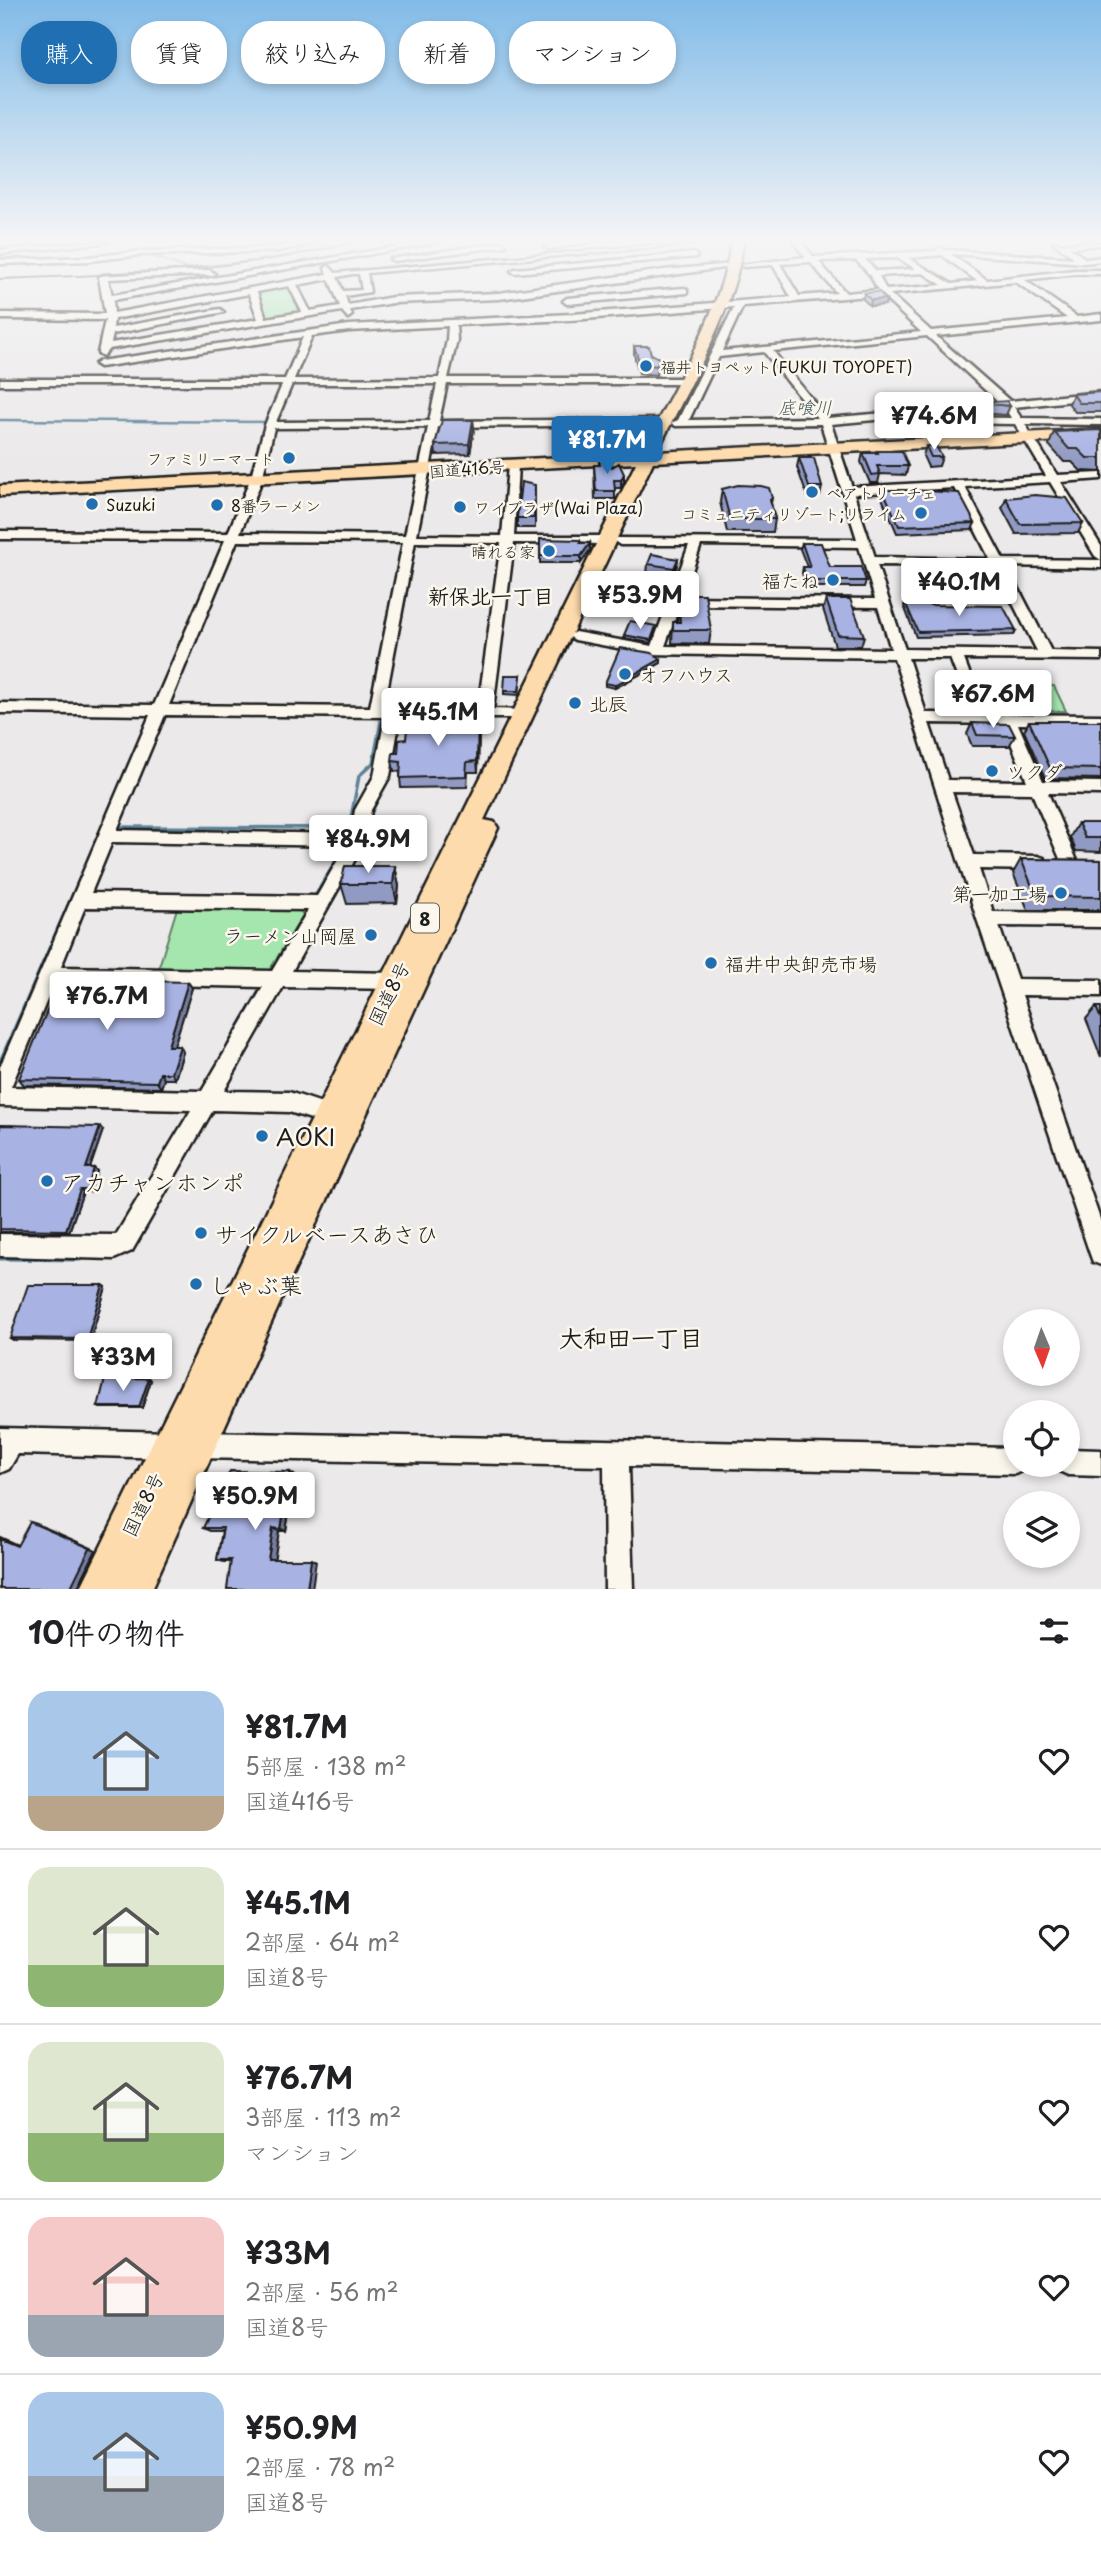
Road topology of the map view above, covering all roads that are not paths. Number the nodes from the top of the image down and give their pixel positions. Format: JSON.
{"nodes":[{"id":1,"x":17,"y":316,"type":"edge"},
{"id":2,"x":113,"y":316,"type":"edge"},
{"id":3,"x":197,"y":316,"type":"edge"},
{"id":4,"x":221,"y":316,"type":"edge"},
{"id":5,"x":261,"y":316,"type":"edge"},
{"id":6,"x":293,"y":316,"type":"edge"},
{"id":7,"x":348,"y":316,"type":"edge"},
{"id":8,"x":568,"y":316,"type":"edge"},
{"id":9,"x":724,"y":316,"type":"edge"},
{"id":10,"x":726,"y":316,"type":"edge"},
{"id":11,"x":728,"y":316,"type":"edge"},
{"id":12,"x":910,"y":316,"type":"edge"},
{"id":13,"x":1070,"y":316,"type":"edge"},
{"id":14,"x":109,"y":317,"type":"junction"},
{"id":15,"x":1101,"y":317,"type":"edge"},
{"id":16,"x":530,"y":319,"type":"joint"},
{"id":17,"x":1074,"y":319,"type":"junction"},
{"id":18,"x":263,"y":321,"type":"junction"},
{"id":19,"x":452,"y":323,"type":"junction"},
{"id":20,"x":224,"y":327,"type":"junction"},
{"id":21,"x":349,"y":328,"type":"junction"},
{"id":22,"x":108,"y":332,"type":"junction"},
{"id":23,"x":309,"y":333,"type":"junction"},
{"id":24,"x":929,"y":333,"type":"junction"},
{"id":25,"x":230,"y":345,"type":"junction"},
{"id":26,"x":106,"y":347,"type":"junction"},
{"id":27,"x":766,"y":349,"type":"junction"},
{"id":28,"x":716,"y":354,"type":"junction"},
{"id":29,"x":100,"y":363,"type":"junction"},
{"id":30,"x":684,"y":381,"type":"junction"},
{"id":31,"x":0,"y":382,"type":"edge"},
{"id":32,"x":94,"y":382,"type":"junction"},
{"id":33,"x":443,"y":382,"type":"junction"},
{"id":34,"x":288,"y":383,"type":"junction"},
{"id":35,"x":1101,"y":390,"type":"edge"},
{"id":36,"x":1101,"y":395,"type":"edge"},
{"id":37,"x":1006,"y":402,"type":"junction"},
{"id":38,"x":824,"y":420,"type":"junction"},
{"id":39,"x":866,"y":420,"type":"junction"},
{"id":40,"x":677,"y":421,"type":"junction"},
{"id":41,"x":1020,"y":421,"type":"junction"},
{"id":42,"x":1101,"y":422,"type":"edge"},
{"id":43,"x":433,"y":424,"type":"junction"},
{"id":44,"x":270,"y":425,"type":"junction"},
{"id":45,"x":1101,"y":433,"type":"edge"},
{"id":46,"x":1028,"y":437,"type":"junction"},
{"id":47,"x":833,"y":448,"type":"junction"},
{"id":48,"x":653,"y":457,"type":"junction"},
{"id":49,"x":513,"y":465,"type":"junction"},
{"id":50,"x":423,"y":471,"type":"junction"},
{"id":51,"x":1101,"y":476,"type":"edge"},
{"id":52,"x":1054,"y":478,"type":"junction"},
{"id":53,"x":256,"y":480,"type":"junction"},
{"id":54,"x":958,"y":484,"type":"junction"},
{"id":55,"x":0,"y":491,"type":"edge"},
{"id":56,"x":847,"y":491,"type":"junction"},
{"id":57,"x":0,"y":534,"type":"edge"},
{"id":58,"x":233,"y":536,"type":"junction"},
{"id":59,"x":410,"y":538,"type":"junction"},
{"id":60,"x":508,"y":539,"type":"junction"},
{"id":61,"x":614,"y":541,"type":"junction"},
{"id":62,"x":696,"y":541,"type":"junction"},
{"id":63,"x":864,"y":543,"type":"junction"},
{"id":64,"x":1101,"y":556,"type":"edge"},
{"id":65,"x":870,"y":561,"type":"junction"},
{"id":66,"x":999,"y":563,"type":"junction"},
{"id":67,"x":1101,"y":564,"type":"edge"},
{"id":68,"x":674,"y":601,"type":"junction"},
{"id":69,"x":883,"y":603,"type":"junction"},
{"id":70,"x":575,"y":636,"type":"junction"},
{"id":71,"x":657,"y":650,"type":"junction"},
{"id":72,"x":898,"y":653,"type":"junction"},
{"id":73,"x":955,"y":654,"type":"junction"},
{"id":74,"x":1046,"y":655,"type":"junction"},
{"id":75,"x":1101,"y":656,"type":"edge"},
{"id":76,"x":0,"y":708,"type":"edge"},
{"id":77,"x":162,"y":710,"type":"junction"},
{"id":78,"x":384,"y":712,"type":"junction"},
{"id":79,"x":485,"y":714,"type":"junction"},
{"id":80,"x":523,"y":714,"type":"junction"},
{"id":81,"x":921,"y":718,"type":"junction"},
{"id":82,"x":980,"y":719,"type":"junction"},
{"id":83,"x":1008,"y":719,"type":"junction"},
{"id":84,"x":1101,"y":720,"type":"edge"},
{"id":85,"x":942,"y":786,"type":"junction"},
{"id":86,"x":1038,"y":788,"type":"junction"},
{"id":87,"x":1101,"y":788,"type":"edge"},
{"id":88,"x":107,"y":836,"type":"junction"},
{"id":89,"x":358,"y":840,"type":"junction"},
{"id":90,"x":967,"y":862,"type":"junction"},
{"id":91,"x":1070,"y":863,"type":"junction"},
{"id":92,"x":1091,"y":863,"type":"edge"},
{"id":93,"x":80,"y":900,"type":"junction"},
{"id":94,"x":321,"y":903,"type":"junction"},
{"id":95,"x":986,"y":919,"type":"junction"},
{"id":96,"x":1101,"y":920,"type":"edge"},
{"id":97,"x":48,"y":975,"type":"junction"},
{"id":98,"x":277,"y":978,"type":"junction"},
{"id":99,"x":394,"y":981,"type":"junction"},
{"id":100,"x":1010,"y":987,"type":"junction"},
{"id":101,"x":1101,"y":988,"type":"edge"},
{"id":102,"x":0,"y":1090,"type":"edge"},
{"id":103,"x":0,"y":1096,"type":"edge"},
{"id":104,"x":207,"y":1100,"type":"junction"},
{"id":105,"x":330,"y":1115,"type":"junction"},
{"id":106,"x":0,"y":1245,"type":"edge"},
{"id":107,"x":1101,"y":1254,"type":"edge"},
{"id":108,"x":172,"y":1445,"type":"junction"},
{"id":109,"x":198,"y":1445,"type":"junction"},
{"id":110,"x":4,"y":1447,"type":"edge"},
{"id":111,"x":616,"y":1453,"type":"junction"},
{"id":112,"x":1003,"y":1461,"type":"edge"},
{"id":113,"x":1080,"y":1462,"type":"edge"},
{"id":114,"x":1101,"y":1463,"type":"edge"},
{"id":115,"x":100,"y":1589,"type":"edge"},
{"id":116,"x":132,"y":1589,"type":"edge"},
{"id":117,"x":619,"y":1589,"type":"edge"}],
"edges":[{"from":1,"to":14,"type":"street"},
{"from":2,"to":14,"type":"street"},
{"from":3,"to":22,"type":"street"},
{"from":4,"to":20,"type":"street"},
{"from":5,"to":18,"type":"street"},
{"from":6,"to":18,"type":"street"},
{"from":7,"to":21,"type":"street"},
{"from":8,"to":16,"type":"street"},
{"from":9,"to":30,"type":"highway","name":"国道8号","number":"8"},
{"from":10,"to":40,"type":"highway","name":"国道8号","number":"8"},
{"from":11,"to":28,"type":"street"},
{"from":12,"to":24,"type":"street"},
{"from":13,"to":17,"type":"street"},
{"from":14,"to":22,"type":"street"},
{"from":15,"to":17,"type":"street"},
{"from":16,"to":19,"type":"street"},
{"from":17,"to":24,"type":"street"},
{"from":18,"to":20,"type":"street"},
{"from":19,"to":21,"type":"street"},
{"from":19,"to":33,"type":"street"},
{"from":20,"to":25,"type":"street"},
{"from":20,"to":26,"type":"street"},
{"from":21,"to":23,"type":"street"},
{"from":22,"to":26,"type":"street"},
{"from":23,"to":25,"type":"street"},
{"from":23,"to":34,"type":"street"},
{"from":24,"to":27,"type":"street"},
{"from":24,"to":37,"type":"street"},
{"from":25,"to":29,"type":"street"},
{"from":26,"to":29,"type":"street"},
{"from":27,"to":28,"type":"street"},
{"from":27,"to":38,"type":"street"},
{"from":28,"to":40,"type":"street"},
{"from":29,"to":32,"type":"street"},
{"from":30,"to":33,"type":"street"},
{"from":30,"to":40,"type":"highway","name":"国道8号","number":"8"},
{"from":31,"to":32,"type":"street"},
{"from":32,"to":34,"type":"street"},
{"from":33,"to":34,"type":"street"},
{"from":33,"to":43,"type":"street"},
{"from":34,"to":44,"type":"street"},
{"from":35,"to":37,"type":"street"},
{"from":36,"to":37,"type":"street"},
{"from":37,"to":38,"type":"street"},
{"from":37,"to":39,"type":"street"},
{"from":37,"to":41,"type":"street"},
{"from":38,"to":39,"type":"street"},
{"from":38,"to":40,"type":"street"},
{"from":38,"to":47,"type":"street"},
{"from":39,"to":41,"type":"street"},
{"from":40,"to":43,"type":"street"},
{"from":40,"to":48,"type":"highway","name":"国道8号","number":"8"},
{"from":41,"to":42,"type":"street"},
{"from":41,"to":46,"type":"street"},
{"from":43,"to":44,"type":"street"},
{"from":43,"to":50,"type":"street"},
{"from":44,"to":53,"type":"street"},
{"from":45,"to":46,"type":"highway","name":"国道416号"},
{"from":46,"to":47,"type":"highway","name":"国道416号"},
{"from":46,"to":52,"type":"street"},
{"from":47,"to":48,"type":"highway","name":"国道416号"},
{"from":47,"to":56,"type":"street"},
{"from":48,"to":49,"type":"highway","name":"国道416号"},
{"from":48,"to":61,"type":"highway","name":"国道8号","number":"8"},
{"from":49,"to":50,"type":"highway","name":"国道416号"},
{"from":49,"to":60,"type":"street"},
{"from":50,"to":53,"type":"highway","name":"国道416号"},
{"from":50,"to":59,"type":"street"},
{"from":51,"to":52,"type":"street"},
{"from":52,"to":54,"type":"street"},
{"from":52,"to":64,"type":"street"},
{"from":53,"to":55,"type":"highway","name":"国道416号"},
{"from":53,"to":58,"type":"street"},
{"from":54,"to":56,"type":"street"},
{"from":54,"to":66,"type":"street"},
{"from":56,"to":63,"type":"street"},
{"from":57,"to":58,"type":"street"},
{"from":58,"to":59,"type":"street"},
{"from":58,"to":77,"type":"street"},
{"from":59,"to":60,"type":"street"},
{"from":59,"to":78,"type":"street"},
{"from":60,"to":61,"type":"street"},
{"from":60,"to":79,"type":"street"},
{"from":61,"to":62,"type":"street"},
{"from":61,"to":70,"type":"highway","name":"国道8号","number":"8"},
{"from":61,"to":80,"type":"highway","name":"国道8号","number":"8"},
{"from":62,"to":63,"type":"street"},
{"from":62,"to":68,"type":"street"},
{"from":63,"to":65,"type":"street"},
{"from":65,"to":66,"type":"street"},
{"from":65,"to":69,"type":"street"},
{"from":66,"to":67,"type":"street"},
{"from":66,"to":74,"type":"street"},
{"from":68,"to":69,"type":"street"},
{"from":68,"to":71,"type":"street"},
{"from":69,"to":72,"type":"street"},
{"from":70,"to":71,"type":"street"},
{"from":70,"to":109,"type":"highway","name":"国道8号","number":"8"},
{"from":71,"to":72,"type":"street"},
{"from":72,"to":73,"type":"street"},
{"from":72,"to":81,"type":"street"},
{"from":73,"to":74,"type":"street"},
{"from":73,"to":82,"type":"street"},
{"from":74,"to":75,"type":"street"},
{"from":76,"to":77,"type":"street"},
{"from":77,"to":78,"type":"street"},
{"from":77,"to":88,"type":"street"},
{"from":78,"to":79,"type":"street"},
{"from":78,"to":89,"type":"street"},
{"from":79,"to":80,"type":"street"},
{"from":80,"to":99,"type":"highway","name":"国道8号","number":"8"},
{"from":81,"to":82,"type":"street"},
{"from":81,"to":85,"type":"street"},
{"from":82,"to":83,"type":"street"},
{"from":83,"to":84,"type":"street"},
{"from":83,"to":86,"type":"street"},
{"from":85,"to":86,"type":"street"},
{"from":85,"to":90,"type":"street"},
{"from":86,"to":87,"type":"street"},
{"from":86,"to":91,"type":"street"},
{"from":88,"to":89,"type":"street"},
{"from":88,"to":93,"type":"street"},
{"from":89,"to":94,"type":"street"},
{"from":90,"to":91,"type":"street"},
{"from":90,"to":95,"type":"street"},
{"from":91,"to":92,"type":"street"},
{"from":93,"to":94,"type":"street"},
{"from":93,"to":97,"type":"street"},
{"from":94,"to":98,"type":"street"},
{"from":95,"to":96,"type":"street"},
{"from":95,"to":100,"type":"street"},
{"from":97,"to":98,"type":"street"},
{"from":97,"to":102,"type":"street"},
{"from":98,"to":99,"type":"street"},
{"from":98,"to":104,"type":"street"},
{"from":99,"to":105,"type":"highway","name":"国道8号","number":"8"},
{"from":100,"to":101,"type":"street"},
{"from":100,"to":107,"type":"street"},
{"from":103,"to":104,"type":"street"},
{"from":104,"to":105,"type":"street"},
{"from":104,"to":106,"type":"street"},
{"from":105,"to":108,"type":"highway","name":"国道8号","number":"8"},
{"from":108,"to":109,"type":"street"},
{"from":108,"to":110,"type":"street"},
{"from":108,"to":115,"type":"highway","name":"国道8号","number":"8"},
{"from":109,"to":111,"type":"street"},
{"from":109,"to":116,"type":"highway","name":"国道8号","number":"8"},
{"from":111,"to":112,"type":"street"},
{"from":111,"to":117,"type":"street"},
{"from":113,"to":114,"type":"street"}]}
